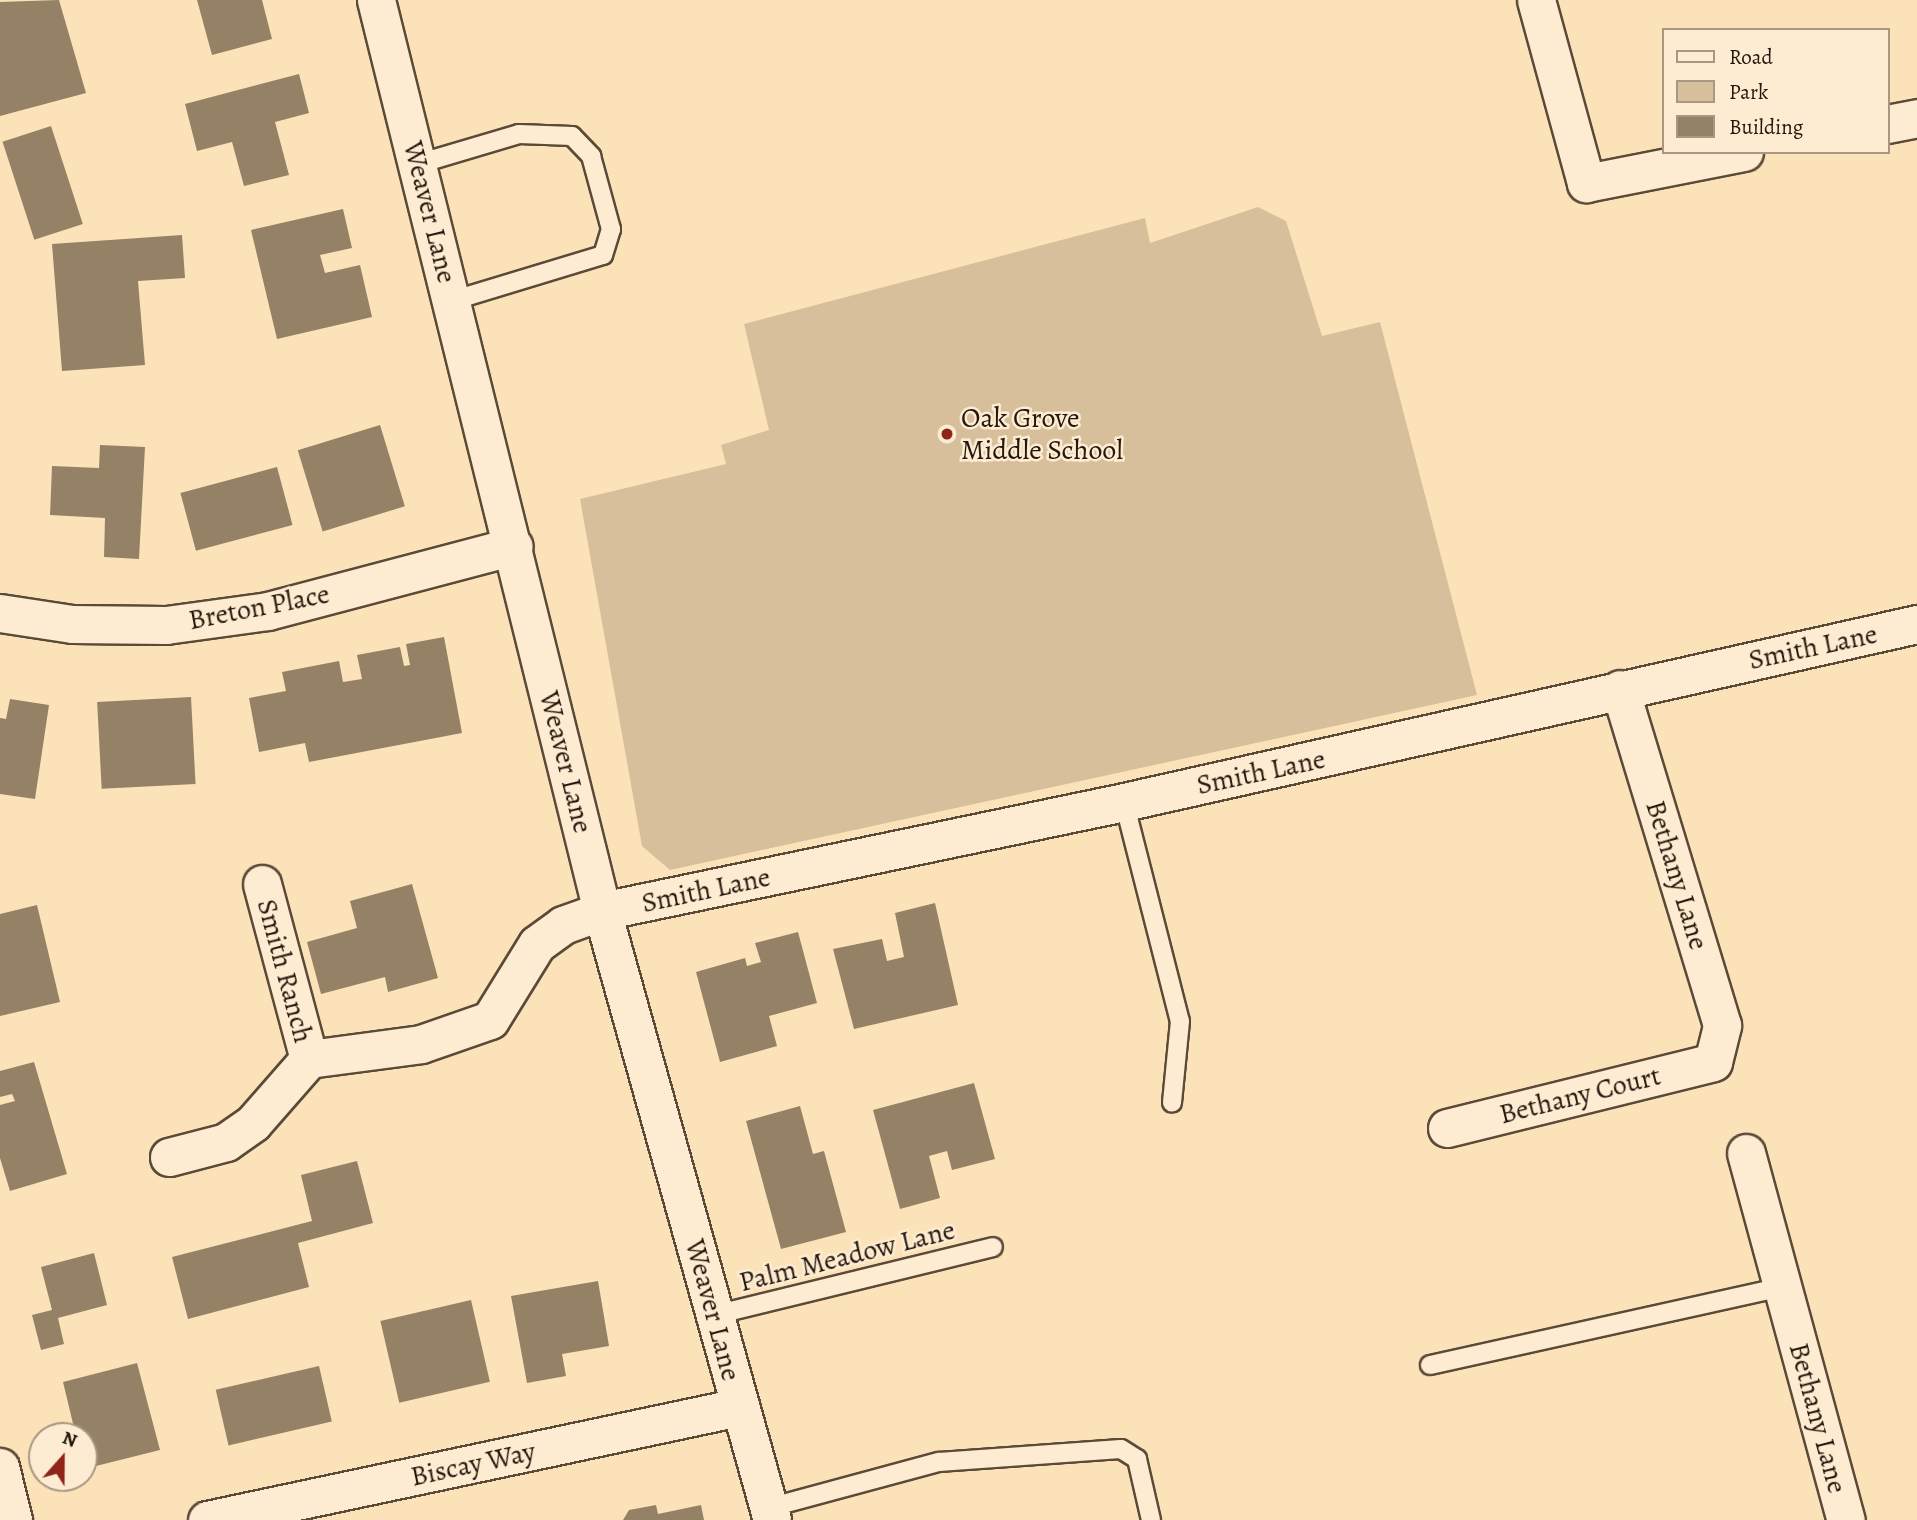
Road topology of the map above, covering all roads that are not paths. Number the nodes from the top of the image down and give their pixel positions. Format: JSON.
{"nodes":[{"id":1,"x":376,"y":0,"type":"edge"},
{"id":2,"x":1536,"y":0,"type":"edge"},
{"id":3,"x":1917,"y":118,"type":"edge"},
{"id":4,"x":1889,"y":124,"type":"edge"},
{"id":5,"x":1734,"y":154,"type":"edge"},
{"id":6,"x":418,"y":164,"type":"junction"},
{"id":7,"x":452,"y":301,"type":"junction"},
{"id":8,"x":514,"y":546,"type":"junction"},
{"id":9,"x":0,"y":613,"type":"edge"},
{"id":10,"x":1917,"y":624,"type":"edge"},
{"id":11,"x":1620,"y":689,"type":"junction"},
{"id":12,"x":1124,"y":802,"type":"junction"},
{"id":13,"x":262,"y":884,"type":"dead end"},
{"id":14,"x":602,"y":911,"type":"junction"},
{"id":15,"x":309,"y":1059,"type":"junction"},
{"id":16,"x":1713,"y":1062,"type":"joint"},
{"id":17,"x":1171,"y":1103,"type":"dead end"},
{"id":18,"x":1447,"y":1128,"type":"dead end"},
{"id":19,"x":1746,"y":1153,"type":"dead end"},
{"id":20,"x":169,"y":1157,"type":"dead end"},
{"id":21,"x":993,"y":1247,"type":"dead end"},
{"id":22,"x":1782,"y":1287,"type":"junction"},
{"id":23,"x":715,"y":1315,"type":"junction"},
{"id":24,"x":1430,"y":1366,"type":"dead end"},
{"id":25,"x":739,"y":1407,"type":"junction"},
{"id":26,"x":0,"y":1467,"type":"edge"},
{"id":27,"x":770,"y":1514,"type":"edge"},
{"id":28,"x":13,"y":1520,"type":"edge"},
{"id":29,"x":206,"y":1520,"type":"edge"},
{"id":30,"x":1151,"y":1520,"type":"edge"},
{"id":31,"x":1846,"y":1520,"type":"edge"}],
"edges":[{"from":1,"to":6,"type":"street","name":"Weaver Lane"},
{"from":2,"to":5,"type":"street"},
{"from":3,"to":4,"type":"street"},
{"from":6,"to":7,"type":"street","name":"Weaver Lane"},
{"from":6,"to":7,"type":"lane"},
{"from":7,"to":8,"type":"street","name":"Weaver Lane"},
{"from":8,"to":9,"type":"street","name":"Breton Place"},
{"from":8,"to":14,"type":"street","name":"Weaver Lane"},
{"from":10,"to":11,"type":"street","name":"Smith Lane"},
{"from":11,"to":12,"type":"street","name":"Smith Lane"},
{"from":11,"to":16,"type":"street","name":"Bethany Lane"},
{"from":12,"to":14,"type":"street","name":"Smith Lane"},
{"from":12,"to":17,"type":"lane"},
{"from":13,"to":15,"type":"street","name":"Smith Ranch"},
{"from":14,"to":15,"type":"street","name":"Smith Ranch"},
{"from":14,"to":23,"type":"street","name":"Weaver Lane"},
{"from":15,"to":20,"type":"street","name":"Smith Ranch"},
{"from":16,"to":18,"type":"street","name":"Bethany Court"},
{"from":19,"to":22,"type":"street","name":"Bethany Lane"},
{"from":21,"to":23,"type":"lane","name":"Palm Meadow Lane"},
{"from":22,"to":24,"type":"lane"},
{"from":22,"to":31,"type":"street","name":"Bethany Lane"},
{"from":23,"to":25,"type":"street","name":"Weaver Lane"},
{"from":25,"to":27,"type":"street","name":"Weaver Lane"},
{"from":25,"to":29,"type":"street","name":"Biscay Way"},
{"from":26,"to":28,"type":"street"},
{"from":27,"to":30,"type":"lane"}]}
